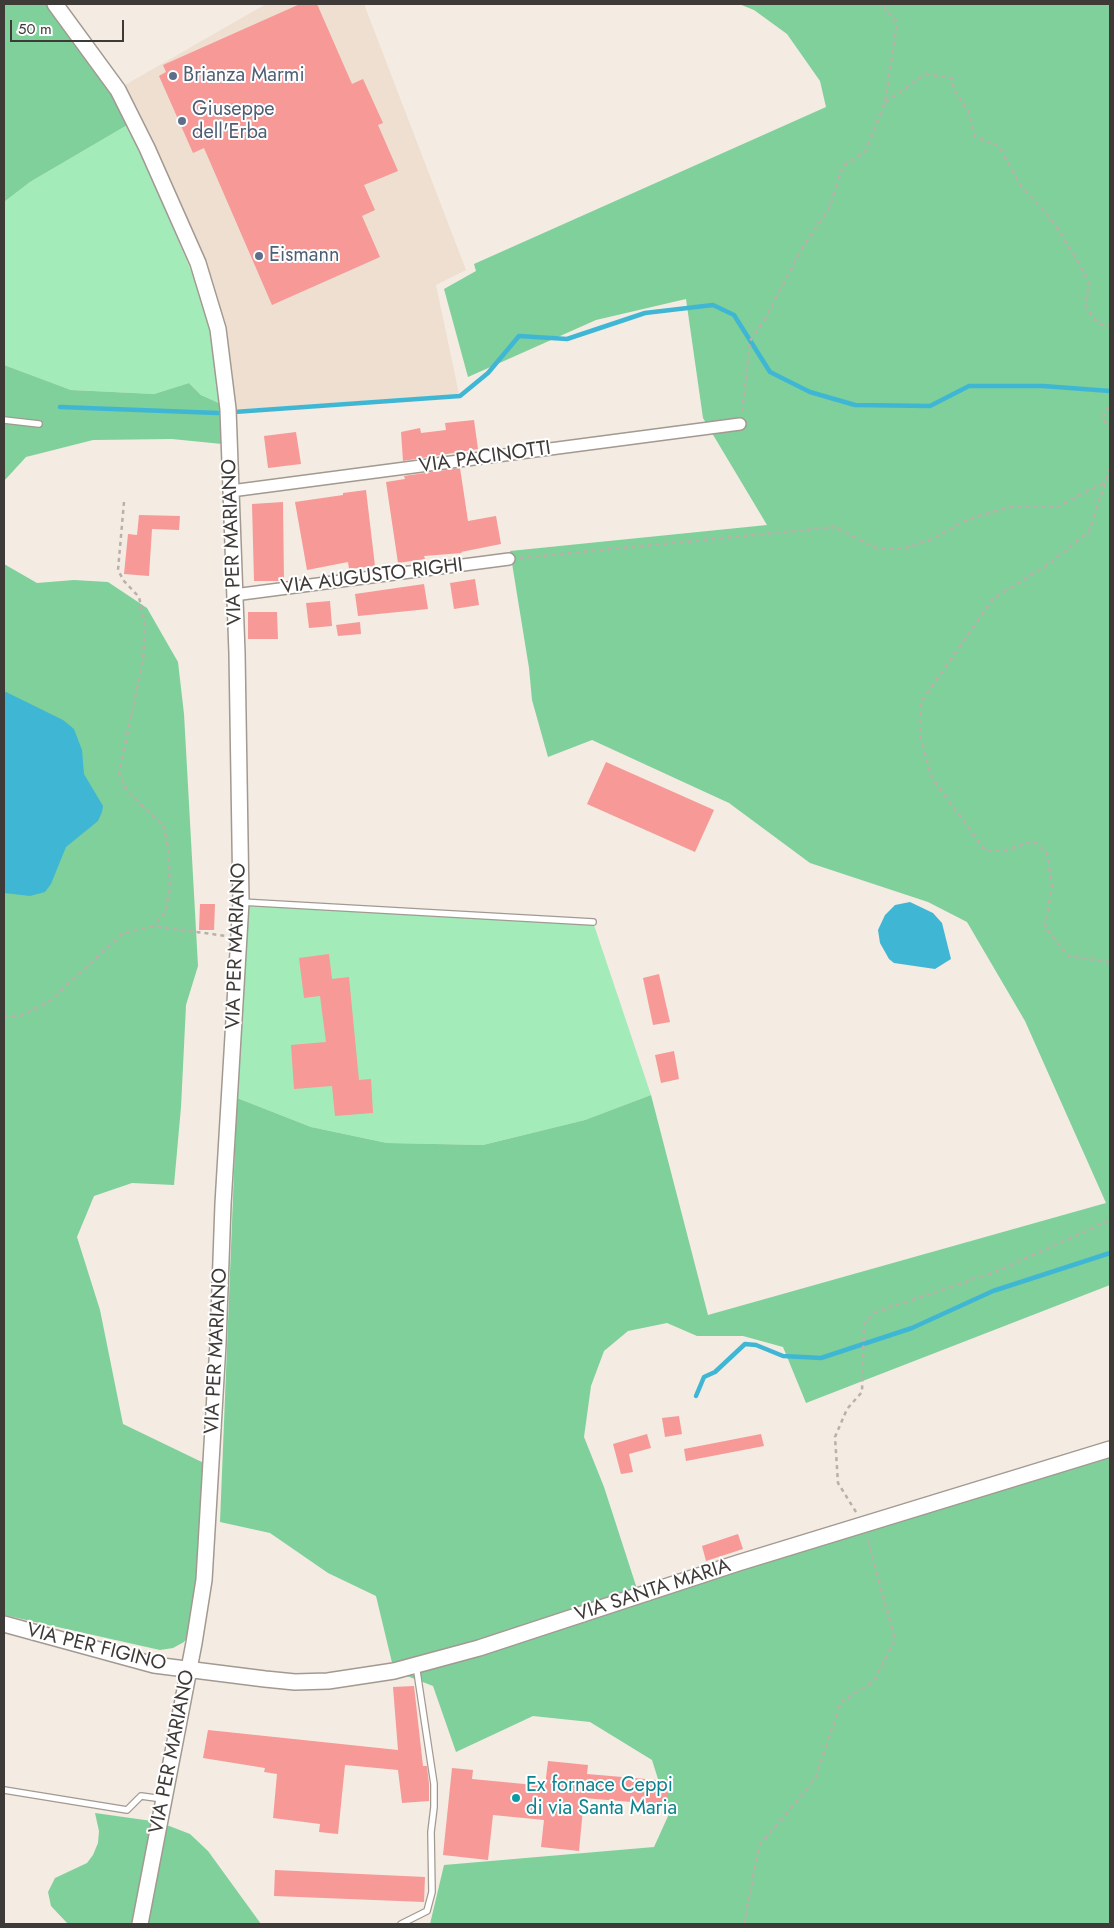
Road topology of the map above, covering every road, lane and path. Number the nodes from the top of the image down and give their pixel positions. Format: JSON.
{"nodes":[{"id":1,"x":55,"y":4,"type":"edge"},
{"id":2,"x":880,"y":4,"type":"edge"},
{"id":3,"x":886,"y":102,"type":"junction"},
{"id":4,"x":1110,"y":326,"type":"edge"},
{"id":5,"x":1110,"y":409,"type":"edge"},
{"id":6,"x":4,"y":420,"type":"edge"},
{"id":7,"x":38,"y":424,"type":"dead end"},
{"id":8,"x":740,"y":424,"type":"joint"},
{"id":9,"x":1110,"y":428,"type":"edge"},
{"id":10,"x":1110,"y":468,"type":"edge"},
{"id":11,"x":1107,"y":481,"type":"junction"},
{"id":12,"x":230,"y":491,"type":"junction"},
{"id":13,"x":124,"y":502,"type":"dead end"},
{"id":14,"x":509,"y":559,"type":"joint"},
{"id":15,"x":234,"y":595,"type":"junction"},
{"id":16,"x":241,"y":902,"type":"junction"},
{"id":17,"x":593,"y":922,"type":"dead end"},
{"id":18,"x":154,"y":926,"type":"junction"},
{"id":19,"x":239,"y":938,"type":"junction"},
{"id":20,"x":1110,"y":962,"type":"edge"},
{"id":21,"x":4,"y":1016,"type":"edge"},
{"id":22,"x":1110,"y":1220,"type":"edge"},
{"id":23,"x":1110,"y":1449,"type":"edge"},
{"id":24,"x":863,"y":1524,"type":"junction"},
{"id":25,"x":4,"y":1624,"type":"edge"},
{"id":26,"x":416,"y":1665,"type":"junction"},
{"id":27,"x":188,"y":1669,"type":"junction"},
{"id":28,"x":4,"y":1790,"type":"edge"},
{"id":29,"x":163,"y":1800,"type":"junction"},
{"id":30,"x":140,"y":1924,"type":"edge"},
{"id":31,"x":401,"y":1924,"type":"edge"},
{"id":32,"x":744,"y":1924,"type":"edge"}],
"edges":[{"from":1,"to":12,"type":"street","name":"VIA PER MARIANO"},
{"from":2,"to":3,"type":"path"},
{"from":3,"to":4,"type":"path"},
{"from":3,"to":8,"type":"path"},
{"from":5,"to":9,"type":"path"},
{"from":6,"to":7,"type":"lane"},
{"from":8,"to":12,"type":"street","name":"VIA PACINOTTI"},
{"from":10,"to":11,"type":"path"},
{"from":11,"to":14,"type":"path"},
{"from":11,"to":20,"type":"path"},
{"from":12,"to":15,"type":"street","name":"VIA PER MARIANO"},
{"from":13,"to":18,"type":"path"},
{"from":14,"to":15,"type":"street","name":"VIA AUGUSTO RIGHI"},
{"from":15,"to":16,"type":"street","name":"VIA PER MARIANO"},
{"from":16,"to":17,"type":"lane"},
{"from":16,"to":19,"type":"street","name":"VIA PER MARIANO"},
{"from":18,"to":19,"type":"path"},
{"from":18,"to":21,"type":"path"},
{"from":19,"to":27,"type":"street","name":"VIA PER MARIANO"},
{"from":22,"to":24,"type":"path"},
{"from":23,"to":24,"type":"street","name":"VIA SANTA MARIA"},
{"from":24,"to":26,"type":"street","name":"VIA SANTA MARIA"},
{"from":24,"to":32,"type":"path"},
{"from":25,"to":27,"type":"street","name":"VIA PER FIGINO"},
{"from":26,"to":27,"type":"street","name":"VIA SANTA MARIA"},
{"from":26,"to":31,"type":"lane"},
{"from":27,"to":29,"type":"street","name":"VIA PER MARIANO"},
{"from":28,"to":29,"type":"lane"},
{"from":29,"to":30,"type":"street","name":"VIA PER MARIANO"}]}
